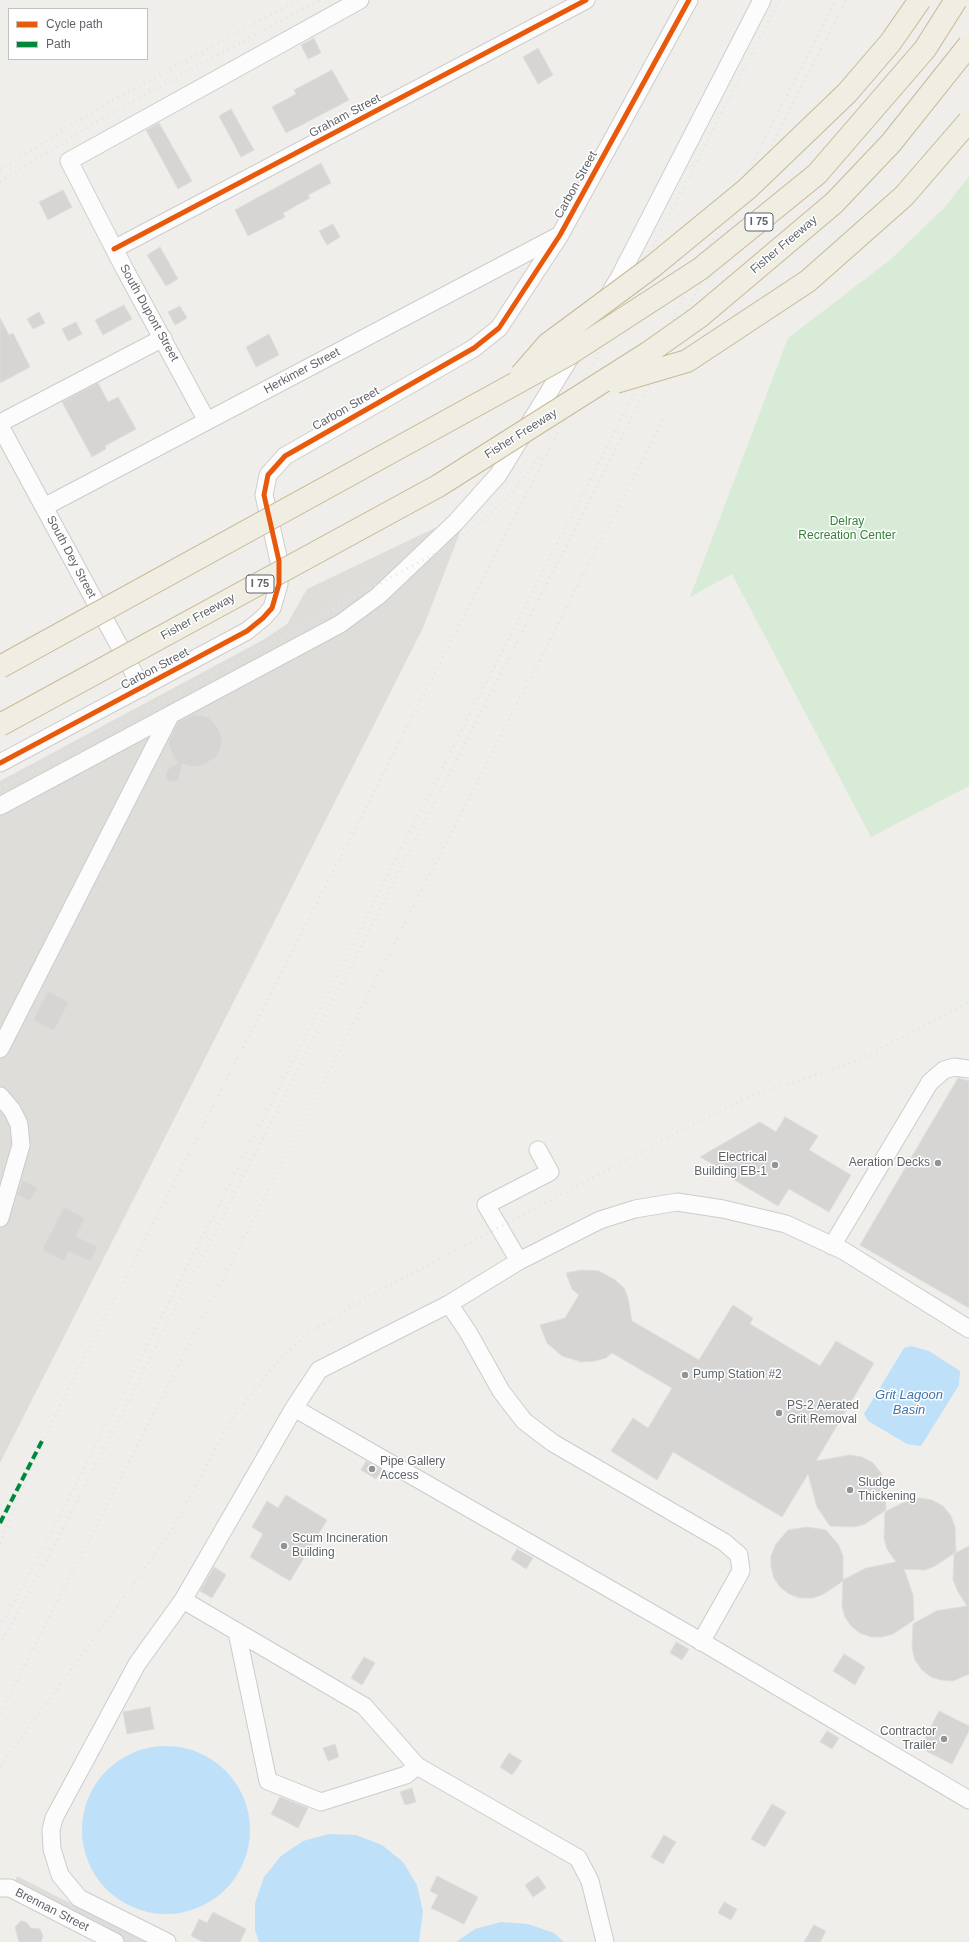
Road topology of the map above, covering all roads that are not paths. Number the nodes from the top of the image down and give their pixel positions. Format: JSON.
{"nodes":[{"id":1,"x":360,"y":0,"type":"edge"},
{"id":2,"x":586,"y":0,"type":"edge"},
{"id":3,"x":689,"y":0,"type":"edge"},
{"id":4,"x":762,"y":0,"type":"edge"},
{"id":5,"x":920,"y":0,"type":"edge"},
{"id":6,"x":956,"y":0,"type":"edge"},
{"id":7,"x":969,"y":45,"type":"edge"},
{"id":8,"x":969,"y":121,"type":"edge"},
{"id":9,"x":560,"y":235,"type":"junction"},
{"id":10,"x":114,"y":249,"type":"junction"},
{"id":11,"x":163,"y":338,"type":"junction"},
{"id":12,"x":511,"y":386,"type":"junction"},
{"id":13,"x":592,"y":390,"type":"junction"},
{"id":14,"x":207,"y":421,"type":"junction"},
{"id":15,"x":0,"y":424,"type":"edge"},
{"id":16,"x":44,"y":507,"type":"junction"},
{"id":17,"x":0,"y":667,"type":"edge"},
{"id":18,"x":142,"y":688,"type":"junction"},
{"id":19,"x":170,"y":716,"type":"junction"},
{"id":20,"x":0,"y":726,"type":"edge"},
{"id":21,"x":0,"y":764,"type":"edge"},
{"id":22,"x":0,"y":806,"type":"edge"},
{"id":23,"x":0,"y":1049,"type":"edge"},
{"id":24,"x":969,"y":1068,"type":"edge"},
{"id":25,"x":0,"y":1096,"type":"edge"},
{"id":26,"x":538,"y":1150,"type":"dead end"},
{"id":27,"x":0,"y":1218,"type":"edge"},
{"id":28,"x":832,"y":1246,"type":"junction"},
{"id":29,"x":519,"y":1261,"type":"junction"},
{"id":30,"x":449,"y":1304,"type":"junction"},
{"id":31,"x":969,"y":1329,"type":"edge"},
{"id":32,"x":294,"y":1408,"type":"junction"},
{"id":33,"x":183,"y":1600,"type":"junction"},
{"id":34,"x":237,"y":1632,"type":"junction"},
{"id":35,"x":701,"y":1642,"type":"junction"},
{"id":36,"x":417,"y":1766,"type":"junction"},
{"id":37,"x":969,"y":1800,"type":"edge"},
{"id":38,"x":5,"y":1888,"type":"edge"},
{"id":39,"x":115,"y":1942,"type":"edge"},
{"id":40,"x":167,"y":1942,"type":"edge"},
{"id":41,"x":605,"y":1942,"type":"edge"}],
"edges":[{"from":1,"to":10,"type":"street","name":"South Dupont Street"},
{"from":2,"to":10,"type":"street","name":"Graham Street"},
{"from":3,"to":9,"type":"street","name":"Carbon Street"},
{"from":4,"to":19,"type":"street"},
{"from":5,"to":12,"type":"highway","bridge":true},
{"from":6,"to":12,"type":"highway","number":"I 75","bridge":true},
{"from":7,"to":13,"type":"highway","name":"Fisher Freeway","number":"I 75","bridge":true},
{"from":8,"to":13,"type":"highway","bridge":true},
{"from":9,"to":14,"type":"street","name":"Herkimer Street"},
{"from":9,"to":18,"type":"street","name":"Carbon Street"},
{"from":10,"to":11,"type":"street","name":"South Dupont Street"},
{"from":11,"to":14,"type":"street","name":"South Dupont Street"},
{"from":11,"to":15,"type":"street"},
{"from":12,"to":17,"type":"highway","number":"I 75","bridge":true},
{"from":13,"to":20,"type":"highway","name":"Fisher Freeway","number":"I 75","bridge":true},
{"from":14,"to":16,"type":"street","name":"Herkimer Street"},
{"from":15,"to":16,"type":"street","name":"South Dey Street"},
{"from":16,"to":18,"type":"street","name":"South Dey Street"},
{"from":18,"to":21,"type":"street","name":"Carbon Street"},
{"from":19,"to":22,"type":"street"},
{"from":19,"to":23,"type":"street"},
{"from":24,"to":28,"type":"street"},
{"from":25,"to":27,"type":"street"},
{"from":26,"to":29,"type":"street"},
{"from":28,"to":29,"type":"street"},
{"from":28,"to":31,"type":"street"},
{"from":29,"to":30,"type":"street"},
{"from":30,"to":32,"type":"street"},
{"from":30,"to":35,"type":"street"},
{"from":32,"to":33,"type":"street"},
{"from":32,"to":35,"type":"street"},
{"from":33,"to":34,"type":"street"},
{"from":33,"to":40,"type":"street"},
{"from":34,"to":36,"type":"street"},
{"from":34,"to":36,"type":"street"},
{"from":35,"to":37,"type":"street"},
{"from":36,"to":41,"type":"street"},
{"from":38,"to":39,"type":"street","name":"Brennan Street"}]}
